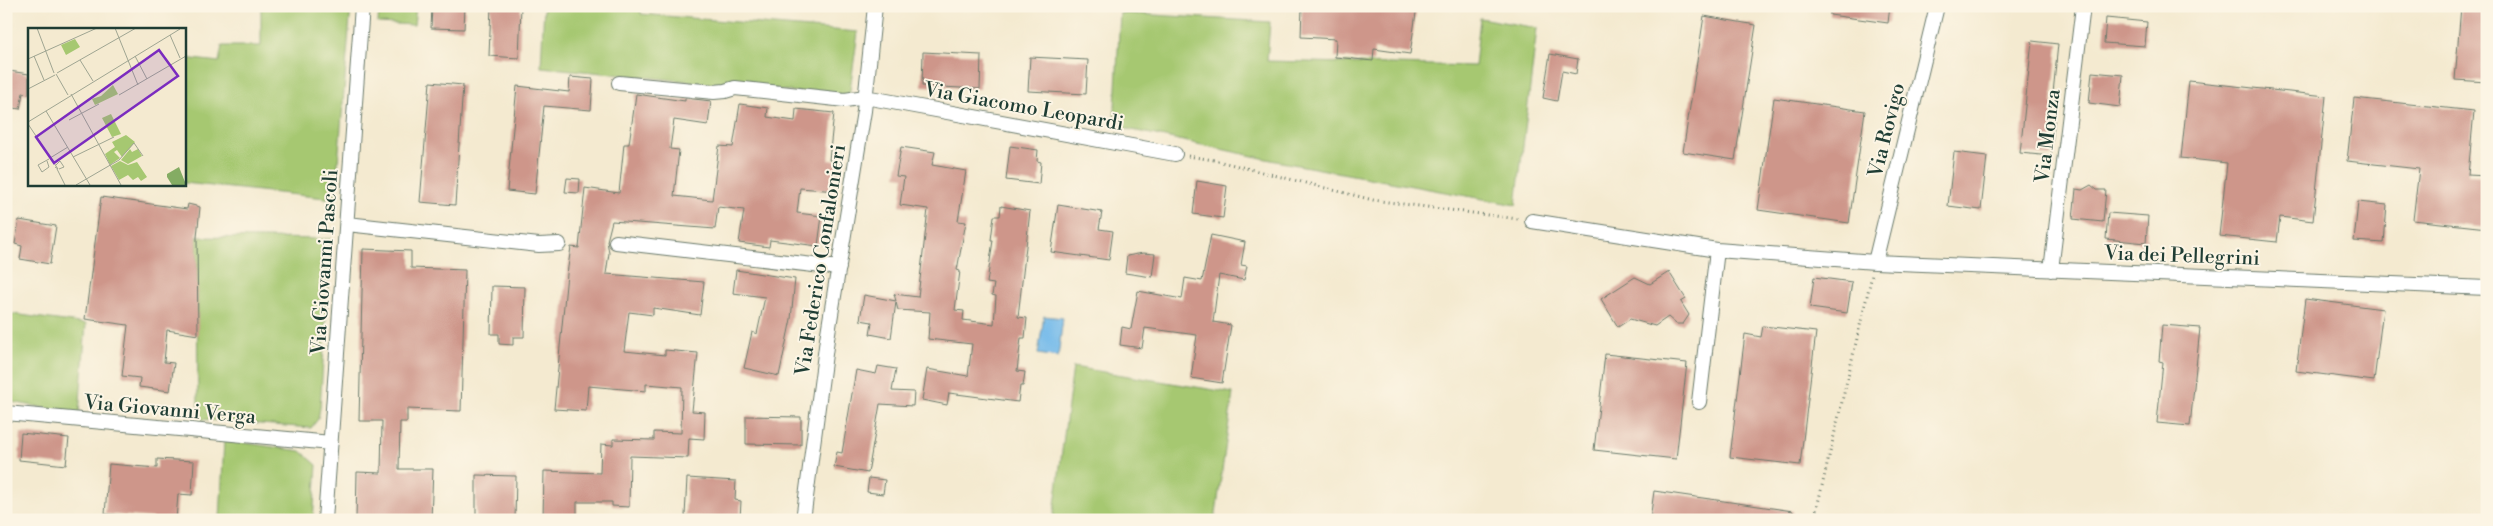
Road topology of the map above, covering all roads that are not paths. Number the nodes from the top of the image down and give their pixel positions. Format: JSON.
{"nodes":[{"id":1,"x":362,"y":6,"type":"edge"},
{"id":2,"x":876,"y":6,"type":"edge"},
{"id":3,"x":1937,"y":6,"type":"edge"},
{"id":4,"x":2083,"y":6,"type":"edge"},
{"id":5,"x":619,"y":83,"type":"dead end"},
{"id":6,"x":865,"y":97,"type":"junction"},
{"id":7,"x":1175,"y":154,"type":"road end"},
{"id":8,"x":1532,"y":221,"type":"road end"},
{"id":9,"x":347,"y":224,"type":"junction"},
{"id":10,"x":616,"y":242,"type":"dead end"},
{"id":11,"x":559,"y":244,"type":"dead end"},
{"id":12,"x":1717,"y":250,"type":"junction"},
{"id":13,"x":1875,"y":262,"type":"junction"},
{"id":14,"x":840,"y":268,"type":"junction"},
{"id":15,"x":2051,"y":270,"type":"junction"},
{"id":16,"x":2487,"y":288,"type":"edge"},
{"id":17,"x":1699,"y":402,"type":"dead end"},
{"id":18,"x":6,"y":413,"type":"edge"},
{"id":19,"x":331,"y":443,"type":"junction"},
{"id":20,"x":325,"y":520,"type":"edge"},
{"id":21,"x":803,"y":520,"type":"edge"}],
"edges":[{"from":1,"to":9,"type":"street","name":"Via Giovanni Pascoli"},
{"from":2,"to":6,"type":"street","name":"Via Federico Confalonieri"},
{"from":3,"to":13,"type":"street","name":"Via Rovigo"},
{"from":4,"to":15,"type":"street","name":"Via Monza"},
{"from":5,"to":6,"type":"street","name":"Via Giacomo Leopardi"},
{"from":6,"to":7,"type":"street","name":"Via Giacomo Leopardi"},
{"from":6,"to":14,"type":"street","name":"Via Federico Confalonieri"},
{"from":8,"to":12,"type":"street","name":"Via dei Pellegrini"},
{"from":9,"to":11,"type":"street"},
{"from":9,"to":19,"type":"street","name":"Via Giovanni Pascoli"},
{"from":10,"to":14,"type":"street"},
{"from":12,"to":13,"type":"street","name":"Via dei Pellegrini"},
{"from":12,"to":17,"type":"street"},
{"from":13,"to":15,"type":"street","name":"Via dei Pellegrini"},
{"from":14,"to":21,"type":"street","name":"Via Federico Confalonieri"},
{"from":15,"to":16,"type":"street","name":"Via dei Pellegrini"},
{"from":18,"to":19,"type":"street","name":"Via Giovanni Verga"},
{"from":19,"to":20,"type":"street","name":"Via Giovanni Pascoli"}]}
